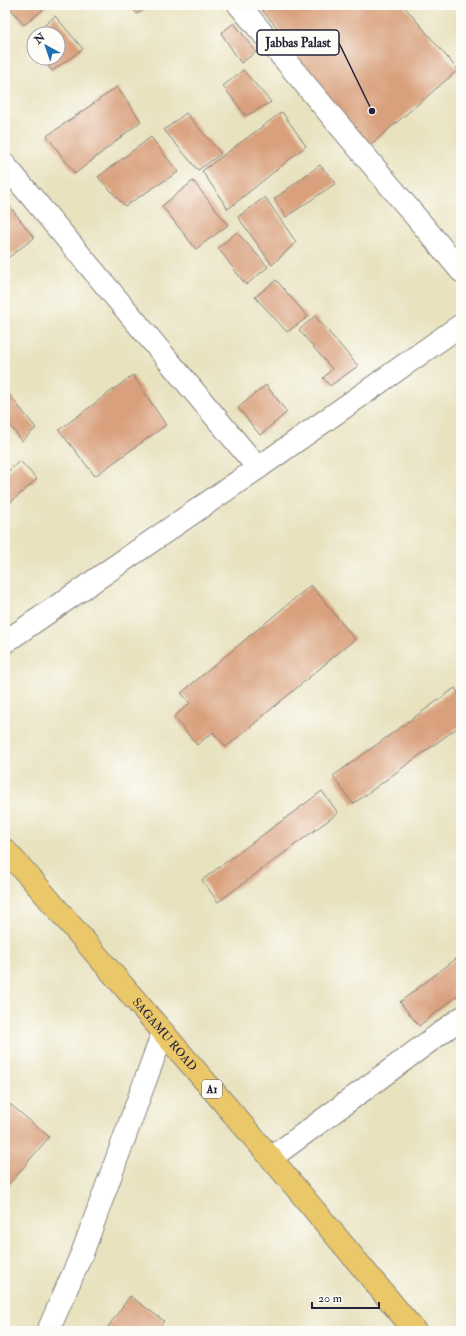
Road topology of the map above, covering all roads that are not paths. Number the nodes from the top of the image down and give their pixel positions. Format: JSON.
{"nodes":[{"id":1,"x":239,"y":5,"type":"edge"},
{"id":2,"x":5,"y":165,"type":"edge"},
{"id":3,"x":461,"y":271,"type":"edge"},
{"id":4,"x":461,"y":325,"type":"edge"},
{"id":5,"x":258,"y":468,"type":"junction"},
{"id":6,"x":5,"y":642,"type":"edge"},
{"id":7,"x":5,"y":850,"type":"edge"},
{"id":8,"x":461,"y":1018,"type":"edge"},
{"id":9,"x":163,"y":1032,"type":"junction"},
{"id":10,"x":271,"y":1158,"type":"junction"},
{"id":11,"x":48,"y":1331,"type":"edge"},
{"id":12,"x":416,"y":1331,"type":"edge"}],
"edges":[{"from":1,"to":3,"type":"street"},
{"from":2,"to":5,"type":"street"},
{"from":4,"to":5,"type":"street"},
{"from":5,"to":6,"type":"street"},
{"from":7,"to":9,"type":"highway","name":"SAGAMU ROAD","number":"A1"},
{"from":8,"to":10,"type":"street"},
{"from":9,"to":10,"type":"highway","name":"SAGAMU ROAD","number":"A1"},
{"from":9,"to":11,"type":"street"},
{"from":10,"to":12,"type":"highway","name":"SAGAMU ROAD","number":"A1"}]}
